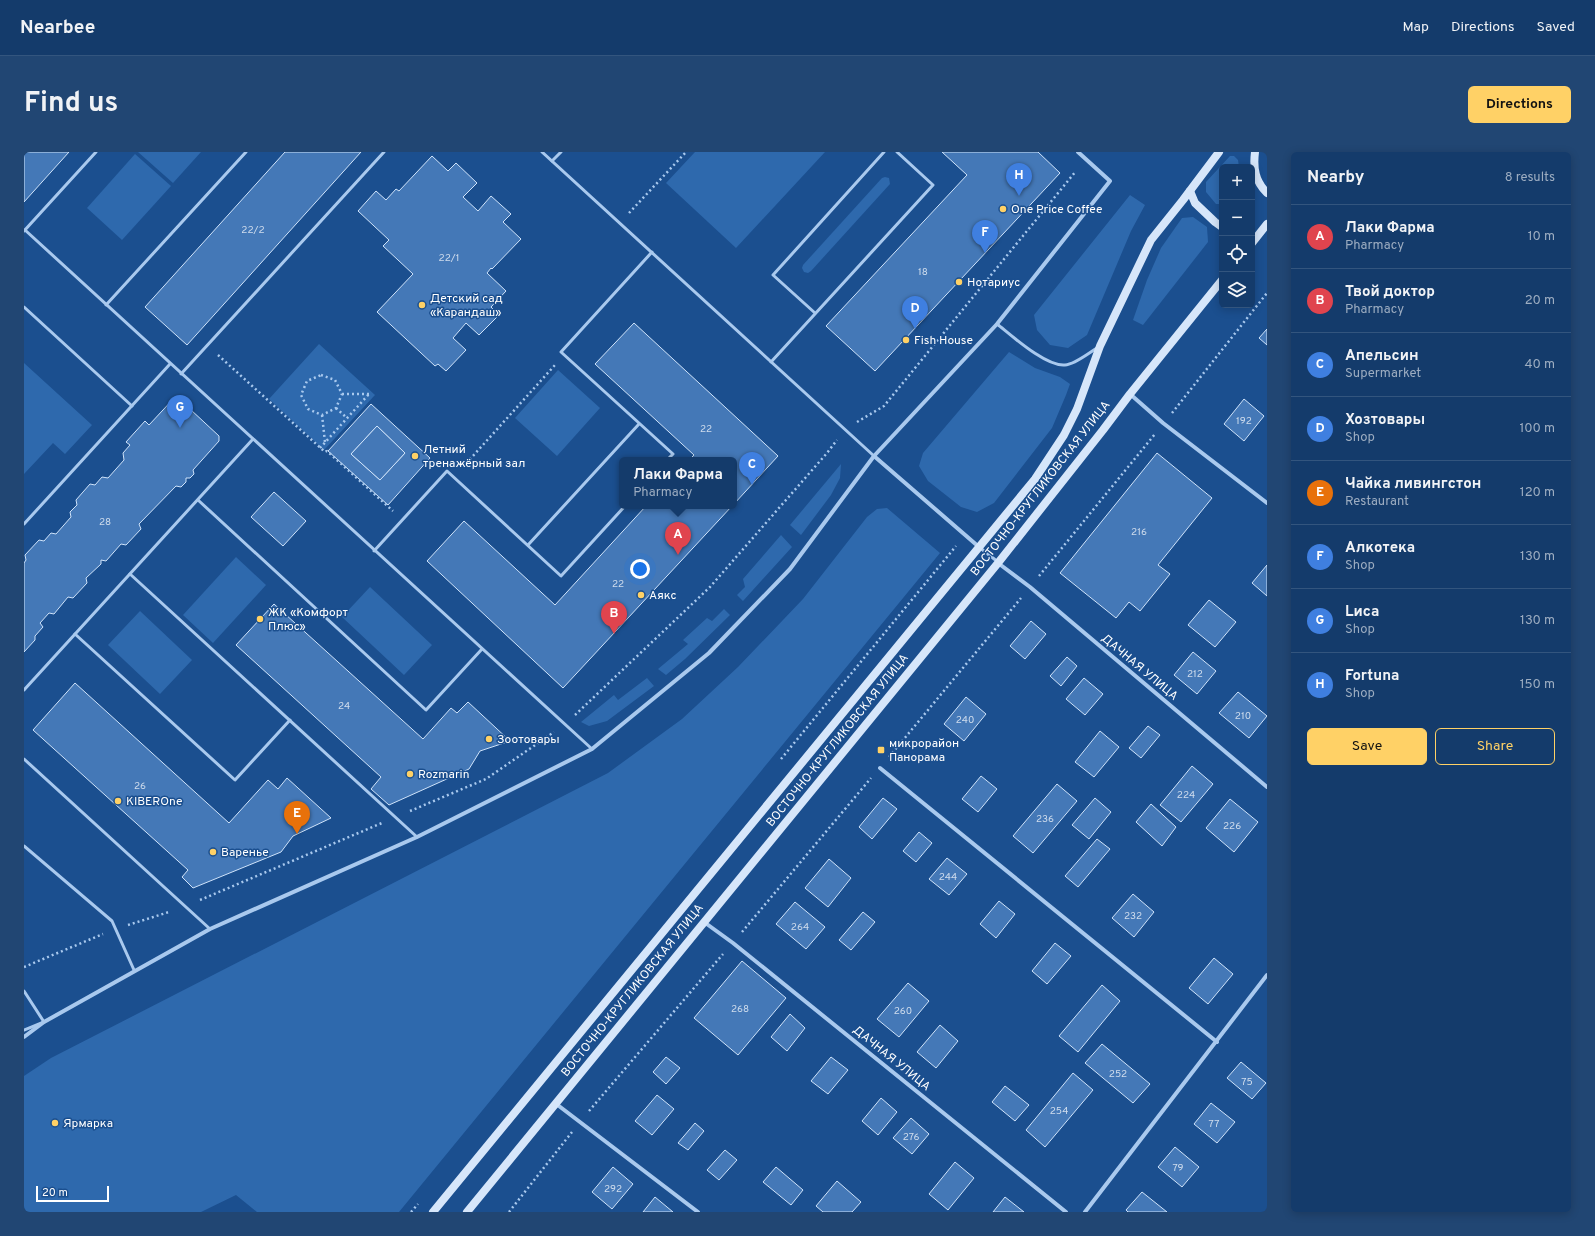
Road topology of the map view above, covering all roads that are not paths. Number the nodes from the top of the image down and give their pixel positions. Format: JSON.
{"nodes":[{"id":1,"x":96,"y":152,"type":"edge"},
{"id":2,"x":246,"y":152,"type":"edge"},
{"id":3,"x":384,"y":152,"type":"edge"},
{"id":4,"x":542,"y":152,"type":"edge"},
{"id":5,"x":560,"y":152,"type":"edge"},
{"id":6,"x":884,"y":152,"type":"edge"},
{"id":7,"x":897,"y":152,"type":"edge"},
{"id":8,"x":1078,"y":152,"type":"edge"},
{"id":9,"x":1219,"y":152,"type":"edge"},
{"id":10,"x":1255,"y":152,"type":"edge"},
{"id":11,"x":552,"y":161,"type":"junction"},
{"id":12,"x":1190,"y":191,"type":"junction"},
{"id":13,"x":1267,"y":193,"type":"edge"},
{"id":14,"x":1267,"y":224,"type":"edge"},
{"id":15,"x":1219,"y":225,"type":"edge"},
{"id":16,"x":24,"y":231,"type":"edge"},
{"id":17,"x":1255,"y":236,"type":"edge"},
{"id":18,"x":652,"y":252,"type":"junction"},
{"id":19,"x":1219,"y":284,"type":"edge"},
{"id":20,"x":106,"y":305,"type":"junction"},
{"id":21,"x":24,"y":307,"type":"edge"},
{"id":22,"x":815,"y":313,"type":"junction"},
{"id":23,"x":997,"y":324,"type":"junction"},
{"id":24,"x":1100,"y":346,"type":"junction"},
{"id":25,"x":771,"y":362,"type":"junction"},
{"id":26,"x":170,"y":364,"type":"junction"},
{"id":27,"x":181,"y":374,"type":"junction"},
{"id":28,"x":1130,"y":394,"type":"junction"},
{"id":29,"x":132,"y":406,"type":"junction"},
{"id":30,"x":639,"y":424,"type":"junction"},
{"id":31,"x":253,"y":439,"type":"junction"},
{"id":32,"x":874,"y":456,"type":"junction"},
{"id":33,"x":670,"y":457,"type":"edge"},
{"id":34,"x":198,"y":500,"type":"junction"},
{"id":35,"x":1267,"y":503,"type":"edge"},
{"id":36,"x":622,"y":509,"type":"edge"},
{"id":37,"x":24,"y":524,"type":"edge"},
{"id":38,"x":528,"y":545,"type":"junction"},
{"id":39,"x":979,"y":547,"type":"junction"},
{"id":40,"x":374,"y":550,"type":"junction"},
{"id":41,"x":998,"y":563,"type":"junction"},
{"id":42,"x":130,"y":574,"type":"junction"},
{"id":43,"x":75,"y":634,"type":"junction"},
{"id":44,"x":482,"y":649,"type":"junction"},
{"id":45,"x":24,"y":690,"type":"edge"},
{"id":46,"x":290,"y":720,"type":"junction"},
{"id":47,"x":592,"y":749,"type":"junction"},
{"id":48,"x":24,"y":759,"type":"edge"},
{"id":49,"x":880,"y":768,"type":"road end"},
{"id":50,"x":1267,"y":787,"type":"edge"},
{"id":51,"x":417,"y":837,"type":"junction"},
{"id":52,"x":24,"y":846,"type":"edge"},
{"id":53,"x":704,"y":921,"type":"junction"},
{"id":54,"x":210,"y":929,"type":"junction"},
{"id":55,"x":134,"y":970,"type":"junction"},
{"id":56,"x":1267,"y":975,"type":"edge"},
{"id":57,"x":24,"y":991,"type":"edge"},
{"id":58,"x":44,"y":1022,"type":"junction"},
{"id":59,"x":24,"y":1030,"type":"edge"},
{"id":60,"x":24,"y":1037,"type":"edge"},
{"id":61,"x":1217,"y":1042,"type":"junction"},
{"id":62,"x":555,"y":1103,"type":"junction"},
{"id":63,"x":433,"y":1212,"type":"edge"},
{"id":64,"x":467,"y":1212,"type":"edge"},
{"id":65,"x":698,"y":1212,"type":"edge"},
{"id":66,"x":1066,"y":1212,"type":"edge"},
{"id":67,"x":1085,"y":1212,"type":"edge"}],
"edges":[{"from":1,"to":16,"type":"lane"},
{"from":2,"to":20,"type":"lane"},
{"from":3,"to":27,"type":"lane"},
{"from":4,"to":11,"type":"lane"},
{"from":5,"to":11,"type":"lane"},
{"from":6,"to":22,"type":"lane"},
{"from":7,"to":22,"type":"lane"},
{"from":8,"to":23,"type":"street"},
{"from":9,"to":12,"type":"main road","name":"ВОСТОЧНО-КРУГЛИКОВСКАЯ УЛИЦА"},
{"from":10,"to":13,"type":"main road"},
{"from":11,"to":18,"type":"lane"},
{"from":12,"to":15,"type":"main road"},
{"from":12,"to":24,"type":"main road","name":"ВОСТОЧНО-КРУГЛИКОВСКАЯ УЛИЦА"},
{"from":14,"to":17,"type":"main road"},
{"from":16,"to":20,"type":"lane"},
{"from":18,"to":25,"type":"lane"},
{"from":18,"to":30,"type":"lane"},
{"from":19,"to":28,"type":"main road","name":"ВОСТОЧНО-КРУГЛИКОВСКАЯ УЛИЦА"},
{"from":20,"to":26,"type":"lane"},
{"from":21,"to":29,"type":"lane"},
{"from":22,"to":25,"type":"lane"},
{"from":23,"to":24,"type":"lane"},
{"from":23,"to":32,"type":"street"},
{"from":24,"to":39,"type":"main road","name":"ВОСТОЧНО-КРУГЛИКОВСКАЯ УЛИЦА"},
{"from":25,"to":32,"type":"lane"},
{"from":26,"to":27,"type":"lane"},
{"from":26,"to":29,"type":"lane"},
{"from":27,"to":31,"type":"lane"},
{"from":28,"to":35,"type":"street"},
{"from":28,"to":41,"type":"main road","name":"ВОСТОЧНО-КРУГЛИКОВСКАЯ УЛИЦА"},
{"from":29,"to":37,"type":"lane"},
{"from":30,"to":33,"type":"lane"},
{"from":30,"to":38,"type":"lane"},
{"from":31,"to":34,"type":"lane"},
{"from":31,"to":40,"type":"lane"},
{"from":32,"to":39,"type":"street"},
{"from":32,"to":47,"type":"street"},
{"from":34,"to":42,"type":"lane"},
{"from":34,"to":44,"type":"lane"},
{"from":36,"to":38,"type":"lane"},
{"from":38,"to":40,"type":"lane"},
{"from":39,"to":41,"type":"lane"},
{"from":39,"to":63,"type":"main road","name":"ВОСТОЧНО-КРУГЛИКОВСКАЯ УЛИЦА"},
{"from":40,"to":44,"type":"lane"},
{"from":41,"to":50,"type":"street","name":"ДАЧНАЯ УЛИЦА"},
{"from":41,"to":53,"type":"main road","name":"ВОСТОЧНО-КРУГЛИКОВСКАЯ УЛИЦА"},
{"from":42,"to":43,"type":"lane"},
{"from":42,"to":46,"type":"lane"},
{"from":43,"to":45,"type":"lane"},
{"from":43,"to":46,"type":"lane"},
{"from":44,"to":47,"type":"lane"},
{"from":46,"to":51,"type":"lane"},
{"from":47,"to":51,"type":"street"},
{"from":48,"to":54,"type":"lane"},
{"from":49,"to":61,"type":"street"},
{"from":51,"to":54,"type":"street"},
{"from":52,"to":55,"type":"lane"},
{"from":53,"to":62,"type":"main road","name":"ВОСТОЧНО-КРУГЛИКОВСКАЯ УЛИЦА"},
{"from":53,"to":66,"type":"street","name":"ДАЧНАЯ УЛИЦА"},
{"from":54,"to":55,"type":"street"},
{"from":55,"to":58,"type":"street"},
{"from":56,"to":61,"type":"street"},
{"from":57,"to":58,"type":"lane"},
{"from":58,"to":59,"type":"lane"},
{"from":58,"to":60,"type":"street"},
{"from":61,"to":67,"type":"street"},
{"from":62,"to":64,"type":"main road","name":"ВОСТОЧНО-КРУГЛИКОВСКАЯ УЛИЦА"},
{"from":62,"to":65,"type":"street"}]}
